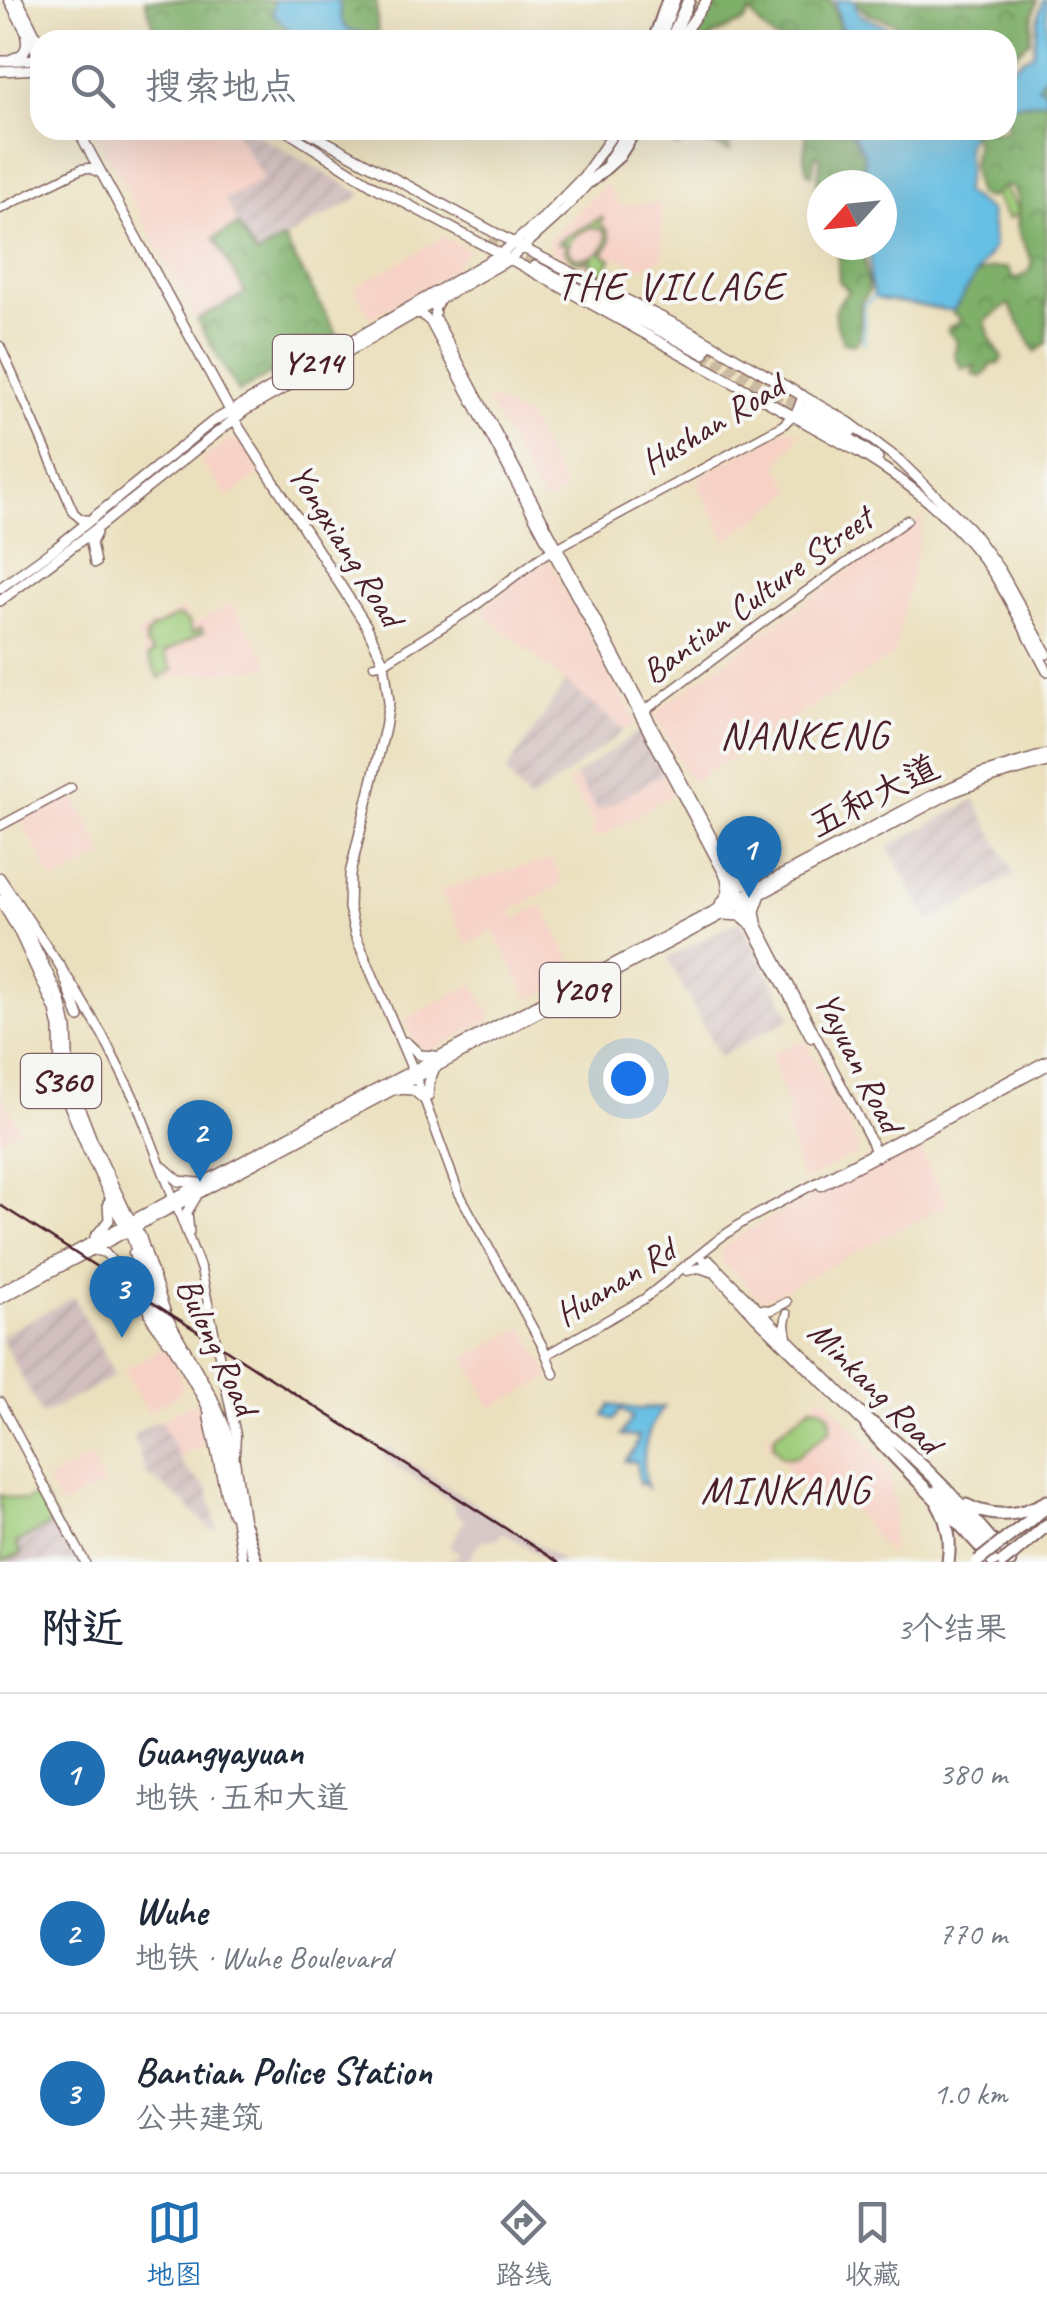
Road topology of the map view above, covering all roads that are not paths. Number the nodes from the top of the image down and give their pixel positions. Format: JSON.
{"nodes":[{"id":1,"x":9,"y":0,"type":"edge"},
{"id":2,"x":18,"y":0,"type":"edge"},
{"id":3,"x":707,"y":0,"type":"edge"},
{"id":4,"x":673,"y":2,"type":"edge"},
{"id":5,"x":24,"y":29,"type":"junction"},
{"id":6,"x":33,"y":30,"type":"edge"},
{"id":7,"x":661,"y":30,"type":"edge"},
{"id":8,"x":672,"y":30,"type":"edge"},
{"id":9,"x":686,"y":30,"type":"edge"},
{"id":10,"x":30,"y":40,"type":"edge"},
{"id":11,"x":30,"y":60,"type":"edge"},
{"id":12,"x":4,"y":61,"type":"edge"},
{"id":13,"x":30,"y":69,"type":"edge"},
{"id":14,"x":0,"y":70,"type":"edge"},
{"id":15,"x":85,"y":140,"type":"edge"},
{"id":16,"x":86,"y":140,"type":"edge"},
{"id":17,"x":314,"y":140,"type":"edge"},
{"id":18,"x":317,"y":140,"type":"edge"},
{"id":19,"x":318,"y":140,"type":"edge"},
{"id":20,"x":609,"y":140,"type":"edge"},
{"id":21,"x":623,"y":140,"type":"edge"},
{"id":22,"x":626,"y":140,"type":"edge"},
{"id":23,"x":87,"y":146,"type":"junction"},
{"id":24,"x":103,"y":176,"type":"junction"},
{"id":25,"x":590,"y":181,"type":"junction"},
{"id":26,"x":0,"y":207,"type":"edge"},
{"id":27,"x":490,"y":238,"type":"tunnel mouth"},
{"id":28,"x":519,"y":245,"type":"junction"},
{"id":29,"x":505,"y":256,"type":"junction"},
{"id":30,"x":600,"y":285,"type":"junction"},
{"id":31,"x":562,"y":288,"type":"junction"},
{"id":32,"x":440,"y":300,"type":"junction"},
{"id":33,"x":414,"y":314,"type":"junction"},
{"id":34,"x":666,"y":327,"type":"junction"},
{"id":35,"x":679,"y":341,"type":"junction"},
{"id":36,"x":0,"y":346,"type":"edge"},
{"id":37,"x":0,"y":357,"type":"edge"},
{"id":38,"x":799,"y":409,"type":"junction"},
{"id":39,"x":235,"y":414,"type":"junction"},
{"id":40,"x":907,"y":520,"type":"dead end"},
{"id":41,"x":98,"y":521,"type":"junction"},
{"id":42,"x":68,"y":538,"type":"junction"},
{"id":43,"x":554,"y":547,"type":"junction"},
{"id":44,"x":63,"y":554,"type":"junction"},
{"id":45,"x":0,"y":588,"type":"edge"},
{"id":46,"x":0,"y":601,"type":"edge"},
{"id":47,"x":1047,"y":654,"type":"edge"},
{"id":48,"x":386,"y":660,"type":"junction"},
{"id":49,"x":1047,"y":672,"type":"edge"},
{"id":50,"x":642,"y":713,"type":"junction"},
{"id":51,"x":1047,"y":754,"type":"edge"},
{"id":52,"x":1047,"y":764,"type":"edge"},
{"id":53,"x":70,"y":788,"type":"dead end"},
{"id":54,"x":0,"y":826,"type":"edge"},
{"id":55,"x":0,"y":877,"type":"edge"},
{"id":56,"x":730,"y":877,"type":"junction"},
{"id":57,"x":0,"y":886,"type":"edge"},
{"id":58,"x":766,"y":887,"type":"junction"},
{"id":59,"x":0,"y":900,"type":"edge"},
{"id":60,"x":742,"y":900,"type":"junction"},
{"id":61,"x":716,"y":914,"type":"junction"},
{"id":62,"x":754,"y":924,"type":"junction"},
{"id":63,"x":60,"y":965,"type":"junction"},
{"id":64,"x":80,"y":1017,"type":"dead end"},
{"id":65,"x":406,"y":1046,"type":"junction"},
{"id":66,"x":443,"y":1059,"type":"junction"},
{"id":67,"x":1047,"y":1064,"type":"edge"},
{"id":68,"x":417,"y":1073,"type":"junction"},
{"id":69,"x":390,"y":1085,"type":"junction"},
{"id":70,"x":426,"y":1098,"type":"junction"},
{"id":71,"x":875,"y":1154,"type":"junction"},
{"id":72,"x":162,"y":1167,"type":"junction"},
{"id":73,"x":102,"y":1181,"type":"junction"},
{"id":74,"x":204,"y":1186,"type":"junction"},
{"id":75,"x":176,"y":1200,"type":"junction"},
{"id":76,"x":129,"y":1226,"type":"junction"},
{"id":77,"x":189,"y":1232,"type":"junction"},
{"id":78,"x":91,"y":1246,"type":"junction"},
{"id":79,"x":717,"y":1246,"type":"junction"},
{"id":80,"x":702,"y":1256,"type":"junction"},
{"id":81,"x":687,"y":1271,"type":"junction"},
{"id":82,"x":717,"y":1272,"type":"junction"},
{"id":83,"x":140,"y":1280,"type":"junction"},
{"id":84,"x":0,"y":1296,"type":"edge"},
{"id":85,"x":787,"y":1302,"type":"dead end"},
{"id":86,"x":754,"y":1306,"type":"junction"},
{"id":87,"x":787,"y":1314,"type":"dead end"},
{"id":88,"x":789,"y":1341,"type":"junction"},
{"id":89,"x":176,"y":1352,"type":"junction"},
{"id":90,"x":546,"y":1355,"type":"junction"},
{"id":91,"x":554,"y":1374,"type":"dead end"},
{"id":92,"x":843,"y":1398,"type":"junction"},
{"id":93,"x":0,"y":1402,"type":"edge"},
{"id":94,"x":869,"y":1425,"type":"junction"},
{"id":95,"x":234,"y":1458,"type":"junction"},
{"id":96,"x":946,"y":1490,"type":"junction"},
{"id":97,"x":930,"y":1494,"type":"junction"},
{"id":98,"x":1047,"y":1504,"type":"edge"},
{"id":99,"x":1047,"y":1514,"type":"edge"},
{"id":100,"x":1047,"y":1525,"type":"edge"},
{"id":101,"x":240,"y":1526,"type":"junction"},
{"id":102,"x":1002,"y":1557,"type":"edge"},
{"id":103,"x":978,"y":1561,"type":"edge"},
{"id":104,"x":85,"y":1562,"type":"edge"},
{"id":105,"x":243,"y":1562,"type":"edge"},
{"id":106,"x":254,"y":1562,"type":"edge"},
{"id":107,"x":948,"y":1562,"type":"edge"}],
"edges":[{"from":1,"to":5,"type":"main road"},
{"from":2,"to":6,"type":"main road"},
{"from":3,"to":9,"type":"main road"},
{"from":4,"to":7,"type":"highway"},
{"from":4,"to":8,"type":"highway"},
{"from":5,"to":10,"type":"main road"},
{"from":5,"to":12,"type":"main road"},
{"from":11,"to":12,"type":"main road"},
{"from":13,"to":14,"type":"main road"},
{"from":15,"to":23,"type":"main road","name":"Yongxiang Road"},
{"from":16,"to":39,"type":"main road","name":"Yongxiang Road"},
{"from":17,"to":29,"type":"main road"},
{"from":18,"to":27,"type":"main road"},
{"from":19,"to":28,"type":"main road"},
{"from":20,"to":28,"type":"main road","number":"Y214"},
{"from":21,"to":25,"type":"main road","number":"Y214"},
{"from":22,"to":25,"type":"highway"},
{"from":23,"to":24,"type":"main road","name":"Yongxiang Road"},
{"from":23,"to":26,"type":"main road"},
{"from":24,"to":26,"type":"main road"},
{"from":24,"to":39,"type":"main road","name":"Yongxiang Road"},
{"from":25,"to":28,"type":"main road","number":"Y214"},
{"from":28,"to":29,"type":"main road","number":"Y214"},
{"from":28,"to":30,"type":"main road"},
{"from":29,"to":31,"type":"main road"},
{"from":29,"to":32,"type":"main road","number":"Y214"},
{"from":29,"to":39,"type":"main road","number":"Y214"},
{"from":30,"to":34,"type":"main road"},
{"from":30,"to":38,"type":"main road"},
{"from":31,"to":35,"type":"main road"},
{"from":31,"to":38,"type":"main road"},
{"from":32,"to":33,"type":"main road","number":"Y214"},
{"from":32,"to":43,"type":"main road","name":"Yayuan Road"},
{"from":33,"to":39,"type":"main road","number":"Y214"},
{"from":33,"to":43,"type":"main road","name":"Yayuan Road"},
{"from":34,"to":35,"type":"main road"},
{"from":34,"to":35,"type":"main road"},
{"from":36,"to":41,"type":"main road"},
{"from":37,"to":42,"type":"main road"},
{"from":38,"to":43,"type":"main road","name":"Hushan Road"},
{"from":38,"to":47,"type":"main road"},
{"from":38,"to":49,"type":"main road"},
{"from":39,"to":41,"type":"main road","number":"Y214"},
{"from":39,"to":48,"type":"main road","name":"Yongxiang Road"},
{"from":40,"to":50,"type":"main road","name":"Bantian Culture Street"},
{"from":41,"to":42,"type":"main road","number":"Y214"},
{"from":41,"to":44,"type":"main road","number":"Y214"},
{"from":41,"to":44,"type":"main road"},
{"from":42,"to":45,"type":"main road","number":"Y214"},
{"from":43,"to":48,"type":"main road","name":"Hushan Road"},
{"from":43,"to":50,"type":"main road","name":"Yayuan Road"},
{"from":44,"to":46,"type":"main road","number":"Y214"},
{"from":48,"to":65,"type":"main road","name":"Yongxiang Road"},
{"from":50,"to":56,"type":"main road","name":"Yayuan Road"},
{"from":51,"to":58,"type":"main road","name":"五和大道","number":"Y209"},
{"from":52,"to":58,"type":"main road","name":"五和大道","number":"Y209"},
{"from":53,"to":54,"type":"main road"},
{"from":55,"to":63,"type":"main road"},
{"from":56,"to":58,"type":"main road"},
{"from":56,"to":60,"type":"main road","name":"Yayuan Road"},
{"from":56,"to":61,"type":"main road"},
{"from":57,"to":76,"type":"main road","name":"Bulong Road","number":"S360"},
{"from":58,"to":60,"type":"main road","name":"五和大道","number":"Y209"},
{"from":58,"to":62,"type":"main road"},
{"from":59,"to":73,"type":"main road","name":"Bulong Road","number":"S360"},
{"from":60,"to":61,"type":"main road","name":"五和大道","number":"Y209"},
{"from":60,"to":62,"type":"main road","name":"Yayuan Road"},
{"from":61,"to":62,"type":"main road"},
{"from":61,"to":66,"type":"main road","name":"五和大道","number":"Y209"},
{"from":62,"to":71,"type":"main road","name":"Yayuan Road"},
{"from":63,"to":64,"type":"main road"},
{"from":63,"to":72,"type":"main road"},
{"from":65,"to":66,"type":"main road"},
{"from":65,"to":68,"type":"main road","name":"Yongxiang Road"},
{"from":65,"to":69,"type":"main road"},
{"from":66,"to":68,"type":"main road","name":"五和大道","number":"Y209"},
{"from":66,"to":70,"type":"main road"},
{"from":67,"to":71,"type":"main road","name":"Huanan Rd"},
{"from":68,"to":69,"type":"main road","number":"Y209"},
{"from":68,"to":70,"type":"main road"},
{"from":69,"to":70,"type":"main road"},
{"from":69,"to":74,"type":"main road","number":"Y209"},
{"from":70,"to":90,"type":"main road"},
{"from":71,"to":79,"type":"main road","name":"Huanan Rd"},
{"from":71,"to":80,"type":"main road","name":"Huanan Rd"},
{"from":72,"to":74,"type":"main road"},
{"from":72,"to":75,"type":"main road"},
{"from":73,"to":76,"type":"main road","name":"Bulong Road","number":"S360"},
{"from":73,"to":78,"type":"main road"},
{"from":74,"to":75,"type":"main road","number":"Y209"},
{"from":74,"to":77,"type":"main road"},
{"from":75,"to":76,"type":"main road","number":"Y209"},
{"from":75,"to":77,"type":"main road"},
{"from":76,"to":78,"type":"main road","number":"Y209"},
{"from":76,"to":83,"type":"main road"},
{"from":76,"to":89,"type":"main road","name":"Bulong Road","number":"S360"},
{"from":76,"to":95,"type":"main road","name":"Bulong Road","number":"S360"},
{"from":77,"to":95,"type":"main road"},
{"from":78,"to":83,"type":"main road"},
{"from":78,"to":84,"type":"main road","number":"Y209"},
{"from":79,"to":80,"type":"main road","name":"Huanan Rd"},
{"from":79,"to":82,"type":"main road"},
{"from":80,"to":81,"type":"main road","name":"Huanan Rd"},
{"from":80,"to":82,"type":"main road","name":"Minkang Road"},
{"from":80,"to":90,"type":"main road","name":"Huanan Rd"},
{"from":81,"to":82,"type":"main road"},
{"from":81,"to":90,"type":"main road","name":"Huanan Rd"},
{"from":82,"to":86,"type":"main road","name":"Minkang Road"},
{"from":82,"to":92,"type":"main road","name":"Minkang Road"},
{"from":83,"to":89,"type":"main road"},
{"from":85,"to":86,"type":"main road"},
{"from":86,"to":88,"type":"main road","name":"Minkang Road"},
{"from":87,"to":88,"type":"main road"},
{"from":88,"to":92,"type":"main road","name":"Minkang Road"},
{"from":89,"to":101,"type":"main road","name":"Bulong Road","number":"S360"},
{"from":90,"to":91,"type":"main road"},
{"from":92,"to":94,"type":"main road","name":"Minkang Road"},
{"from":93,"to":104,"type":"main road"},
{"from":94,"to":96,"type":"highway"},
{"from":94,"to":97,"type":"highway"},
{"from":94,"to":102,"type":"main road","name":"Minkang Road"},
{"from":95,"to":101,"type":"main road","name":"Bulong Road","number":"S360"},
{"from":96,"to":98,"type":"highway"},
{"from":96,"to":102,"type":"highway"},
{"from":97,"to":102,"type":"highway"},
{"from":97,"to":107,"type":"highway"},
{"from":98,"to":102,"type":"highway"},
{"from":99,"to":102,"type":"highway"},
{"from":100,"to":102,"type":"highway"},
{"from":101,"to":105,"type":"main road","name":"Bulong Road","number":"S360"},
{"from":101,"to":106,"type":"highway"},
{"from":102,"to":103,"type":"highway","bridge":true}]}
